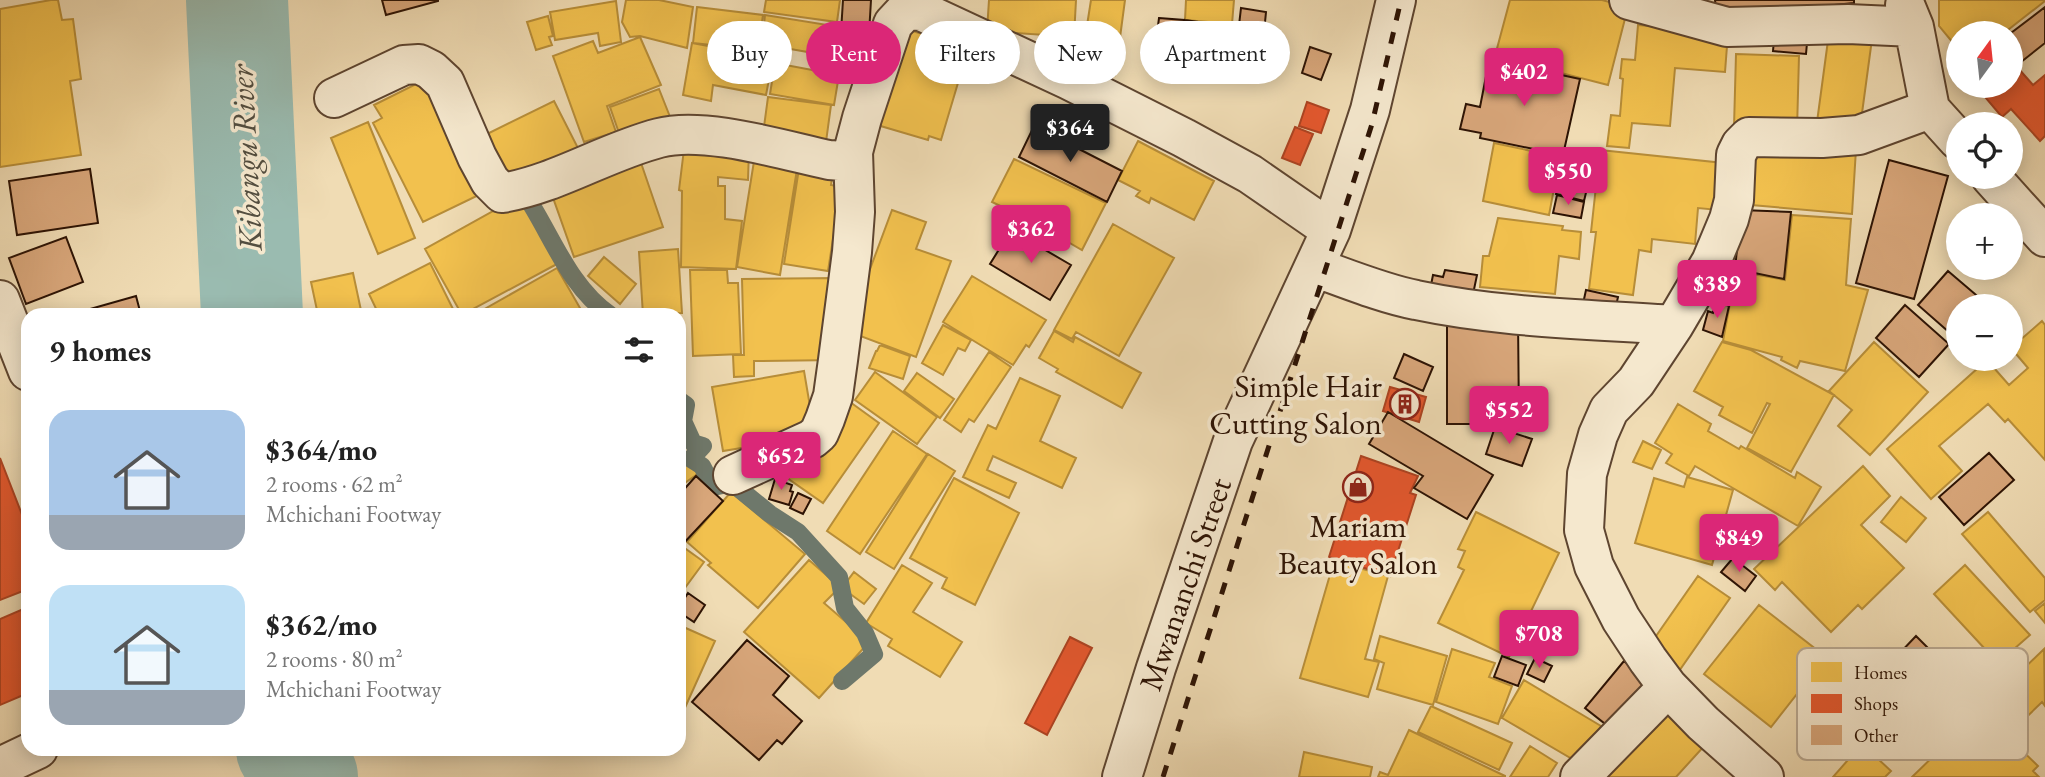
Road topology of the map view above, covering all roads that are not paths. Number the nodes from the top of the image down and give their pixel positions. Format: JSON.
{"nodes":[{"id":1,"x":1396,"y":0,"type":"edge"},
{"id":2,"x":1629,"y":0,"type":"edge"},
{"id":3,"x":1908,"y":13,"type":"edge"},
{"id":4,"x":334,"y":98,"type":"dead end"},
{"id":5,"x":1930,"y":109,"type":"junction"},
{"id":6,"x":1946,"y":127,"type":"edge"},
{"id":7,"x":853,"y":152,"type":"junction"},
{"id":8,"x":2002,"y":189,"type":"edge"},
{"id":9,"x":1331,"y":230,"type":"junction"},
{"id":10,"x":2045,"y":237,"type":"edge"},
{"id":11,"x":1314,"y":267,"type":"junction"},
{"id":12,"x":0,"y":300,"type":"edge"},
{"id":13,"x":1674,"y":325,"type":"junction"},
{"id":14,"x":21,"y":353,"type":"edge"},
{"id":15,"x":733,"y":475,"type":"dead end"},
{"id":16,"x":1668,"y":687,"type":"junction"},
{"id":17,"x":23,"y":756,"type":"edge"},
{"id":18,"x":0,"y":767,"type":"edge"},
{"id":19,"x":1122,"y":777,"type":"edge"},
{"id":20,"x":1580,"y":777,"type":"edge"},
{"id":21,"x":1764,"y":777,"type":"edge"}],
"edges":[{"from":1,"to":9,"type":"street","name":"Mwananchi Street"},
{"from":2,"to":3,"type":"street"},
{"from":3,"to":5,"type":"street"},
{"from":4,"to":7,"type":"street"},
{"from":5,"to":6,"type":"street"},
{"from":5,"to":13,"type":"street"},
{"from":7,"to":9,"type":"street"},
{"from":7,"to":15,"type":"street"},
{"from":8,"to":10,"type":"street"},
{"from":9,"to":11,"type":"street","name":"Mwananchi Street"},
{"from":11,"to":13,"type":"street"},
{"from":11,"to":19,"type":"street","name":"Mwananchi Street"},
{"from":12,"to":14,"type":"street"},
{"from":13,"to":16,"type":"street"},
{"from":16,"to":20,"type":"street"},
{"from":16,"to":21,"type":"street"},
{"from":17,"to":18,"type":"street"}]}
